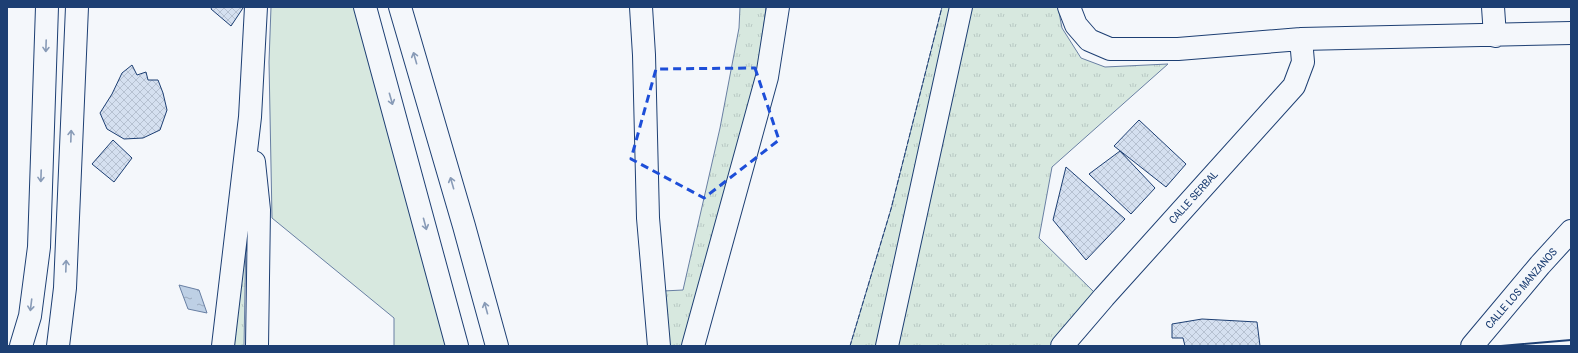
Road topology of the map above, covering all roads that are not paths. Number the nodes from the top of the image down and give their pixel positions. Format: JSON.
{"nodes":[{"id":1,"x":47,"y":7,"type":"edge"},
{"id":2,"x":77,"y":7,"type":"edge"},
{"id":3,"x":256,"y":7,"type":"edge"},
{"id":4,"x":365,"y":7,"type":"edge"},
{"id":5,"x":400,"y":7,"type":"edge"},
{"id":6,"x":641,"y":7,"type":"edge"},
{"id":7,"x":778,"y":7,"type":"edge"},
{"id":8,"x":961,"y":7,"type":"edge"},
{"id":9,"x":1069,"y":7,"type":"edge"},
{"id":10,"x":1493,"y":7,"type":"edge"},
{"id":11,"x":1571,"y":33,"type":"edge"},
{"id":12,"x":1495,"y":36,"type":"junction"},
{"id":13,"x":1301,"y":39,"type":"junction"},
{"id":14,"x":250,"y":117,"type":"junction"},
{"id":15,"x":1571,"y":232,"type":"edge"},
{"id":16,"x":21,"y":346,"type":"edge"},
{"id":17,"x":58,"y":346,"type":"edge"},
{"id":18,"x":223,"y":346,"type":"edge"},
{"id":19,"x":257,"y":346,"type":"edge"},
{"id":20,"x":457,"y":346,"type":"edge"},
{"id":21,"x":497,"y":346,"type":"edge"},
{"id":22,"x":659,"y":346,"type":"edge"},
{"id":23,"x":693,"y":346,"type":"edge"},
{"id":24,"x":887,"y":346,"type":"edge"},
{"id":25,"x":1062,"y":346,"type":"edge"},
{"id":26,"x":1472,"y":346,"type":"edge"}],
"edges":[{"from":1,"to":16,"type":"street","one_way":true},
{"from":17,"to":2,"type":"street","one_way":true},
{"from":3,"to":14,"type":"street"},
{"from":4,"to":20,"type":"street","one_way":true},
{"from":21,"to":5,"type":"street","one_way":true},
{"from":6,"to":22,"type":"street"},
{"from":7,"to":23,"type":"street"},
{"from":8,"to":24,"type":"street"},
{"from":9,"to":13,"type":"street"},
{"from":10,"to":12,"type":"street"},
{"from":11,"to":12,"type":"street"},
{"from":12,"to":13,"type":"street"},
{"from":13,"to":25,"type":"street","name":"CALLE SERBAL"},
{"from":14,"to":18,"type":"street"},
{"from":14,"to":19,"type":"street"},
{"from":15,"to":26,"type":"street","name":"CALLE LOS MANZANOS"}]}
